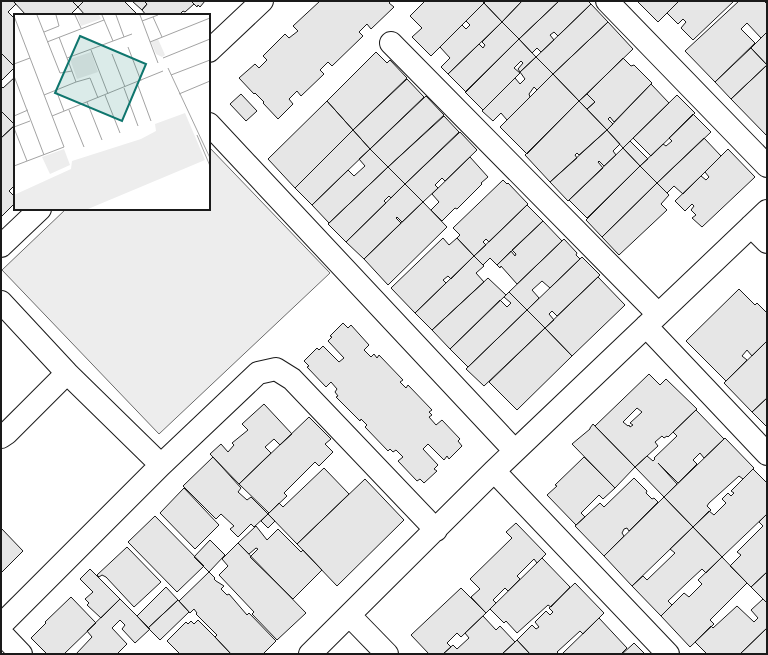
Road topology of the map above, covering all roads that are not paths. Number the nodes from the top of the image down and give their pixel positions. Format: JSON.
{"nodes":[{"id":1,"x":262,"y":1,"type":"edge"},
{"id":2,"x":607,"y":1,"type":"edge"},
{"id":3,"x":391,"y":42,"type":"dead end"},
{"id":4,"x":210,"y":50,"type":"edge"},
{"id":5,"x":210,"y":125,"type":"edge"},
{"id":6,"x":767,"y":166,"type":"edge"},
{"id":7,"x":39,"y":210,"type":"edge"},
{"id":8,"x":767,"y":211,"type":"edge"},
{"id":9,"x":751,"y":226,"type":"junction"},
{"id":10,"x":767,"y":242,"type":"edge"},
{"id":11,"x":1,"y":246,"type":"edge"},
{"id":12,"x":1,"y":302,"type":"edge"},
{"id":13,"x":652,"y":320,"type":"junction"},
{"id":14,"x":67,"y":373,"type":"junction"},
{"id":15,"x":1,"y":436,"type":"edge"},
{"id":16,"x":516,"y":451,"type":"junction"},
{"id":17,"x":767,"y":454,"type":"edge"},
{"id":18,"x":161,"y":465,"type":"junction"},
{"id":19,"x":494,"y":471,"type":"junction"},
{"id":20,"x":436,"y":530,"type":"junction"},
{"id":21,"x":350,"y":616,"type":"junction"},
{"id":22,"x":1,"y":625,"type":"edge"},
{"id":23,"x":1,"y":633,"type":"edge"},
{"id":24,"x":21,"y":654,"type":"edge"},
{"id":25,"x":310,"y":654,"type":"edge"},
{"id":26,"x":387,"y":654,"type":"edge"},
{"id":27,"x":668,"y":654,"type":"edge"}],
"edges":[{"from":1,"to":4,"type":"street"},
{"from":2,"to":6,"type":"street"},
{"from":3,"to":13,"type":"street"},
{"from":5,"to":16,"type":"street"},
{"from":7,"to":11,"type":"street"},
{"from":8,"to":9,"type":"street"},
{"from":9,"to":10,"type":"street"},
{"from":9,"to":13,"type":"street"},
{"from":12,"to":14,"type":"street"},
{"from":13,"to":16,"type":"street"},
{"from":13,"to":17,"type":"street"},
{"from":14,"to":15,"type":"street"},
{"from":14,"to":18,"type":"street"},
{"from":16,"to":19,"type":"street"},
{"from":18,"to":20,"type":"street"},
{"from":18,"to":22,"type":"street"},
{"from":19,"to":20,"type":"street"},
{"from":19,"to":27,"type":"street"},
{"from":20,"to":21,"type":"street"},
{"from":21,"to":25,"type":"street"},
{"from":21,"to":26,"type":"street"},
{"from":23,"to":24,"type":"street"}]}
